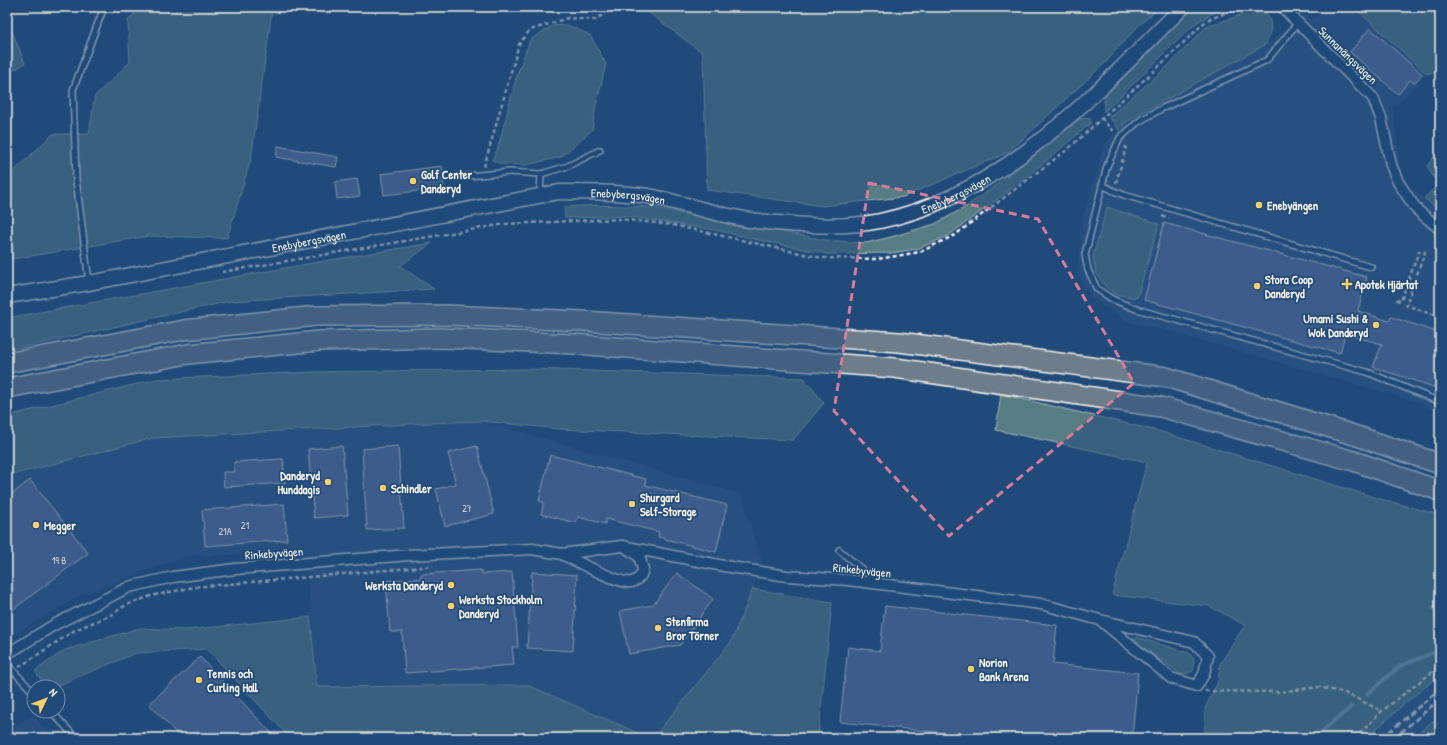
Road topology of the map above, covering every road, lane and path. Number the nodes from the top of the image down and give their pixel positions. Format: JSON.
{"nodes":[{"id":1,"x":104,"y":7,"type":"edge"},
{"id":2,"x":607,"y":7,"type":"edge"},
{"id":3,"x":1183,"y":7,"type":"edge"},
{"id":4,"x":1241,"y":7,"type":"edge"},
{"id":5,"x":1282,"y":7,"type":"edge"},
{"id":6,"x":1297,"y":24,"type":"junction"},
{"id":7,"x":1102,"y":118,"type":"junction"},
{"id":8,"x":1120,"y":138,"type":"junction"},
{"id":9,"x":600,"y":150,"type":"dead end"},
{"id":10,"x":541,"y":174,"type":"junction"},
{"id":11,"x":482,"y":175,"type":"junction"},
{"id":12,"x":459,"y":177,"type":"dead end"},
{"id":13,"x":1102,"y":185,"type":"junction"},
{"id":14,"x":1114,"y":191,"type":"junction"},
{"id":15,"x":540,"y":195,"type":"junction"},
{"id":16,"x":1155,"y":214,"type":"dead end"},
{"id":17,"x":1169,"y":219,"type":"dead end"},
{"id":18,"x":1440,"y":229,"type":"edge"},
{"id":19,"x":1371,"y":267,"type":"dead end"},
{"id":20,"x":217,"y":273,"type":"dead end"},
{"id":21,"x":89,"y":283,"type":"junction"},
{"id":22,"x":7,"y":296,"type":"edge"},
{"id":23,"x":1396,"y":300,"type":"dead end"},
{"id":24,"x":1440,"y":317,"type":"edge"},
{"id":25,"x":7,"y":363,"type":"edge"},
{"id":26,"x":7,"y":388,"type":"edge"},
{"id":27,"x":1440,"y":402,"type":"edge"},
{"id":28,"x":1440,"y":464,"type":"edge"},
{"id":29,"x":1440,"y":491,"type":"edge"},
{"id":30,"x":622,"y":546,"type":"junction"},
{"id":31,"x":839,"y":550,"type":"dead end"},
{"id":32,"x":562,"y":554,"type":"junction"},
{"id":33,"x":434,"y":566,"type":"dead end"},
{"id":34,"x":879,"y":584,"type":"junction"},
{"id":35,"x":1100,"y":620,"type":"junction"},
{"id":36,"x":7,"y":654,"type":"edge"},
{"id":37,"x":7,"y":664,"type":"edge"},
{"id":38,"x":1440,"y":666,"type":"edge"},
{"id":39,"x":13,"y":670,"type":"junction"},
{"id":40,"x":26,"y":684,"type":"edge"},
{"id":41,"x":1183,"y":688,"type":"junction"},
{"id":42,"x":1382,"y":711,"type":"junction"},
{"id":43,"x":58,"y":719,"type":"edge"},
{"id":44,"x":76,"y":738,"type":"edge"},
{"id":45,"x":1355,"y":738,"type":"edge"}],
"edges":[{"from":1,"to":21,"type":"lane"},
{"from":2,"to":11,"type":"path"},
{"from":3,"to":15,"type":"main road","name":"Enebybergsvägen"},
{"from":4,"to":7,"type":"path"},
{"from":5,"to":6,"type":"street","name":"Sunnanängsvägen"},
{"from":6,"to":8,"type":"lane"},
{"from":6,"to":18,"type":"street","name":"Sunnanängsvägen"},
{"from":7,"to":8,"type":"path"},
{"from":7,"to":20,"type":"path"},
{"from":8,"to":13,"type":"lane"},
{"from":8,"to":14,"type":"path"},
{"from":9,"to":10,"type":"lane"},
{"from":10,"to":11,"type":"lane"},
{"from":10,"to":15,"type":"lane"},
{"from":11,"to":12,"type":"lane"},
{"from":13,"to":14,"type":"lane"},
{"from":13,"to":27,"type":"lane"},
{"from":14,"to":19,"type":"lane"},
{"from":15,"to":21,"type":"main road","name":"Enebybergsvägen"},
{"from":16,"to":17,"type":"path"},
{"from":21,"to":22,"type":"main road","name":"Enebybergsvägen"},
{"from":23,"to":24,"type":"path"},
{"from":25,"to":28,"type":"highway"},
{"from":26,"to":29,"type":"highway"},
{"from":30,"to":32,"type":"street","name":"Rinkebyvägen"},
{"from":30,"to":32,"type":"street","name":"Rinkebyvägen"},
{"from":30,"to":34,"type":"street","name":"Rinkebyvägen"},
{"from":31,"to":34,"type":"lane"},
{"from":32,"to":36,"type":"street","name":"Rinkebyvägen"},
{"from":33,"to":39,"type":"path"},
{"from":34,"to":35,"type":"street","name":"Rinkebyvägen"},
{"from":35,"to":41,"type":"street","name":"Rinkebyvägen"},
{"from":35,"to":41,"type":"street","name":"Rinkebyvägen"},
{"from":37,"to":39,"type":"lane"},
{"from":38,"to":42,"type":"path"},
{"from":39,"to":40,"type":"lane"},
{"from":41,"to":42,"type":"path"},
{"from":42,"to":45,"type":"path"},
{"from":43,"to":44,"type":"lane"}]}
